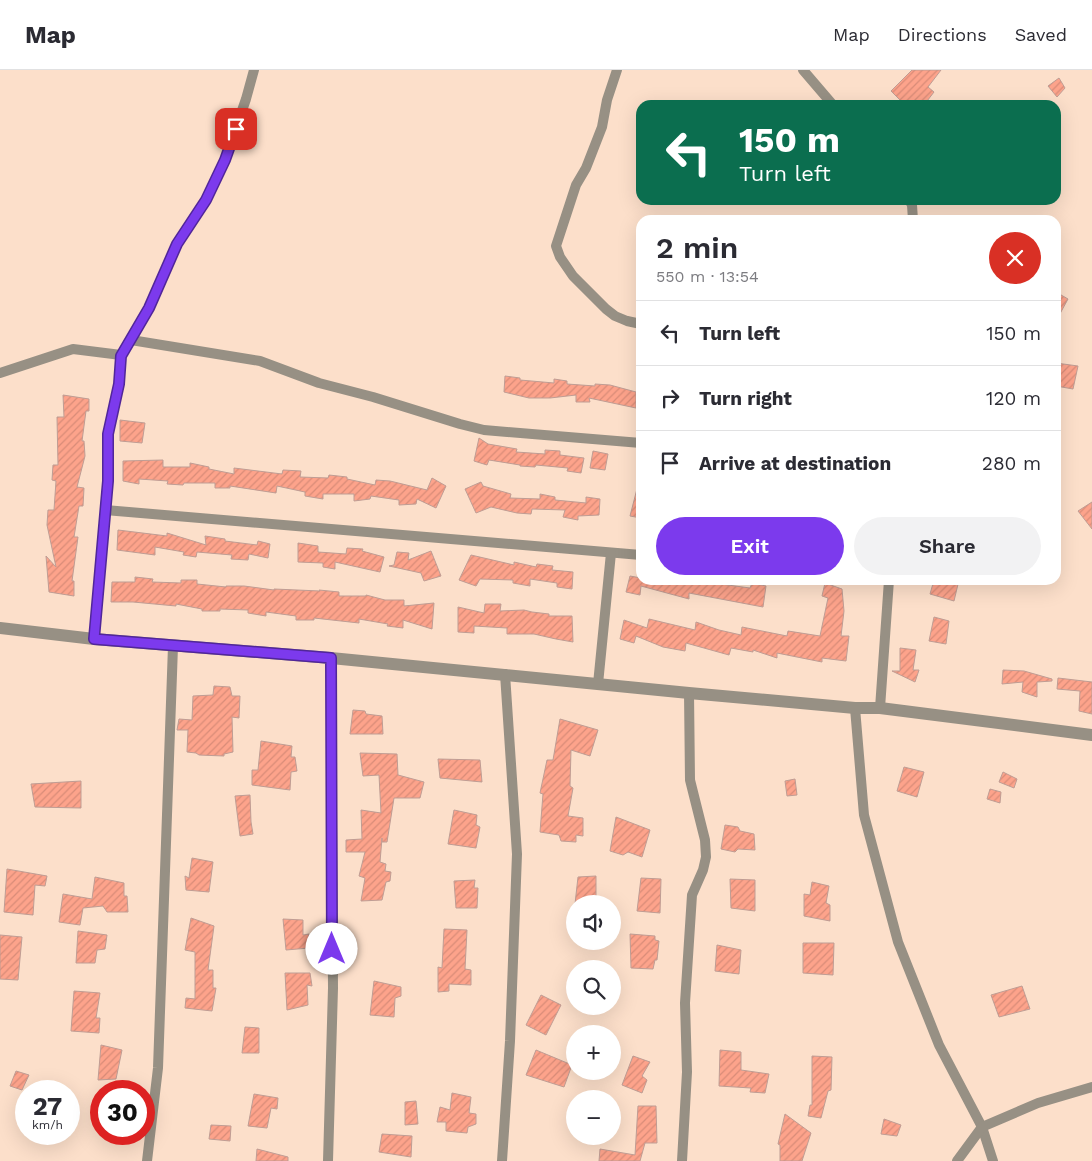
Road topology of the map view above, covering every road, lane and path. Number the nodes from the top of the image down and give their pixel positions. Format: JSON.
{"nodes":[{"id":1,"x":254,"y":70,"type":"edge"},
{"id":2,"x":617,"y":70,"type":"edge"},
{"id":3,"x":803,"y":70,"type":"edge"},
{"id":4,"x":829,"y":100,"type":"edge"},
{"id":5,"x":636,"y":322,"type":"edge"},
{"id":6,"x":131,"y":340,"type":"junction"},
{"id":7,"x":121,"y":356,"type":"junction"},
{"id":8,"x":0,"y":373,"type":"edge"},
{"id":9,"x":636,"y":444,"type":"edge"},
{"id":10,"x":105,"y":510,"type":"junction"},
{"id":11,"x":611,"y":552,"type":"junction"},
{"id":12,"x":636,"y":554,"type":"edge"},
{"id":13,"x":888,"y":585,"type":"edge"},
{"id":14,"x":0,"y":632,"type":"edge"},
{"id":15,"x":94,"y":639,"type":"junction"},
{"id":16,"x":173,"y":646,"type":"junction"},
{"id":17,"x":331,"y":658,"type":"junction"},
{"id":18,"x":505,"y":674,"type":"junction"},
{"id":19,"x":598,"y":684,"type":"junction"},
{"id":20,"x":689,"y":693,"type":"junction"},
{"id":21,"x":855,"y":708,"type":"junction"},
{"id":22,"x":880,"y":708,"type":"junction"},
{"id":23,"x":1092,"y":735,"type":"edge"},
{"id":24,"x":1092,"y":1087,"type":"edge"},
{"id":25,"x":982,"y":1127,"type":"junction"},
{"id":26,"x":147,"y":1161,"type":"edge"},
{"id":27,"x":328,"y":1161,"type":"edge"},
{"id":28,"x":502,"y":1161,"type":"edge"},
{"id":29,"x":682,"y":1161,"type":"edge"},
{"id":30,"x":957,"y":1161,"type":"edge"},
{"id":31,"x":994,"y":1161,"type":"edge"}],
"edges":[{"from":1,"to":6,"type":"street"},
{"from":2,"to":5,"type":"street"},
{"from":3,"to":4,"type":"street"},
{"from":6,"to":7,"type":"street"},
{"from":6,"to":9,"type":"street"},
{"from":7,"to":8,"type":"street"},
{"from":7,"to":10,"type":"street"},
{"from":10,"to":11,"type":"street"},
{"from":10,"to":15,"type":"street"},
{"from":11,"to":12,"type":"street"},
{"from":11,"to":19,"type":"street"},
{"from":13,"to":22,"type":"street"},
{"from":14,"to":15,"type":"street"},
{"from":15,"to":16,"type":"street"},
{"from":16,"to":17,"type":"street"},
{"from":16,"to":26,"type":"street"},
{"from":17,"to":18,"type":"street"},
{"from":17,"to":27,"type":"street"},
{"from":18,"to":19,"type":"street"},
{"from":18,"to":28,"type":"street"},
{"from":19,"to":20,"type":"street"},
{"from":20,"to":21,"type":"street"},
{"from":20,"to":29,"type":"street"},
{"from":21,"to":22,"type":"street"},
{"from":21,"to":25,"type":"street"},
{"from":22,"to":23,"type":"street"},
{"from":24,"to":25,"type":"street"},
{"from":25,"to":30,"type":"street"},
{"from":25,"to":31,"type":"street"}]}
